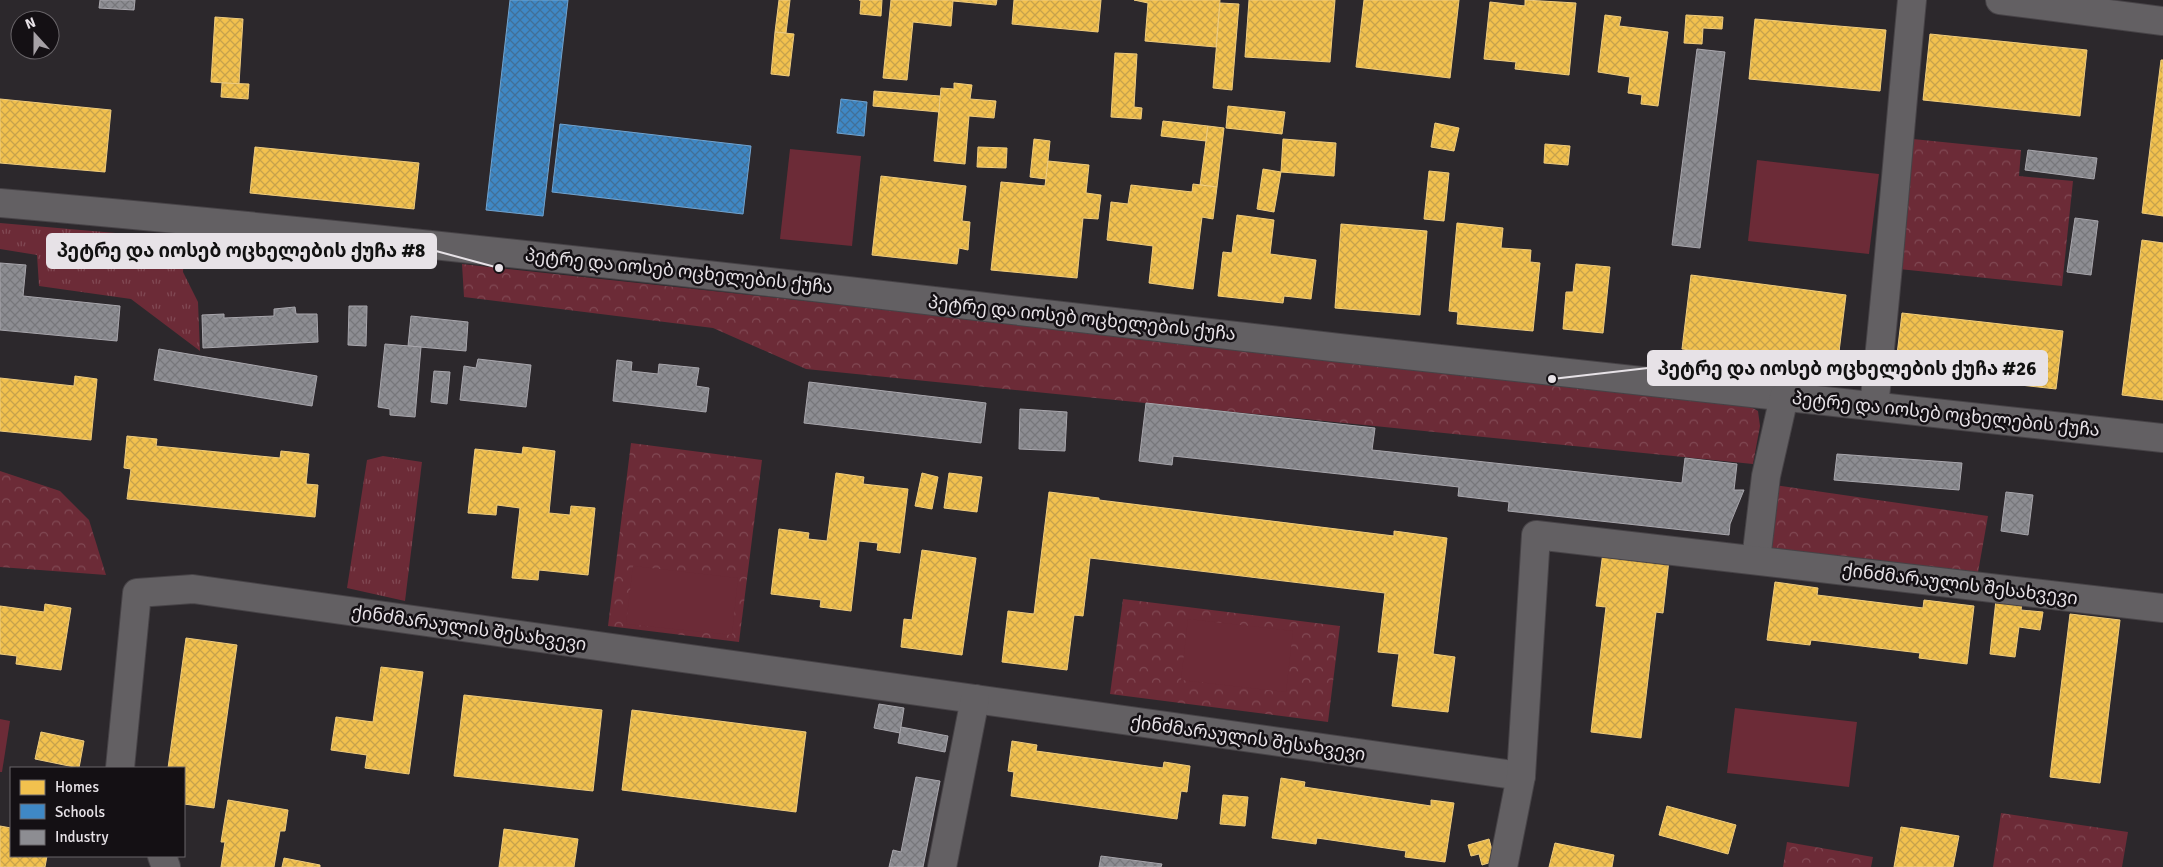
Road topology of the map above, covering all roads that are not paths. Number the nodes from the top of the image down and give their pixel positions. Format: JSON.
{"nodes":[{"id":1,"x":1912,"y":0,"type":"edge"},
{"id":2,"x":2000,"y":0,"type":"edge"},
{"id":3,"x":2163,"y":21,"type":"edge"},
{"id":4,"x":0,"y":203,"type":"edge"},
{"id":5,"x":1784,"y":397,"type":"junction"},
{"id":6,"x":1874,"y":406,"type":"junction"},
{"id":7,"x":2163,"y":438,"type":"edge"},
{"id":8,"x":1756,"y":560,"type":"junction"},
{"id":9,"x":2163,"y":608,"type":"edge"},
{"id":10,"x":975,"y":699,"type":"junction"},
{"id":11,"x":120,"y":767,"type":"edge"},
{"id":12,"x":1521,"y":776,"type":"junction"},
{"id":13,"x":942,"y":867,"type":"edge"},
{"id":14,"x":1503,"y":867,"type":"edge"}],
"edges":[{"from":1,"to":6,"type":"street"},
{"from":2,"to":3,"type":"street"},
{"from":4,"to":5,"type":"street","name":"პეტრე და იოსებ ოცხელების ქუჩა"},
{"from":5,"to":6,"type":"street","name":"პეტრე და იოსებ ოცხელების ქუჩა"},
{"from":5,"to":8,"type":"street"},
{"from":6,"to":7,"type":"street","name":"პეტრე და იოსებ ოცხელების ქუჩა"},
{"from":8,"to":9,"type":"street","name":"ქინძმარაულის შესახვევი"},
{"from":8,"to":12,"type":"street","name":"ქინძმარაულის შესახვევი"},
{"from":10,"to":11,"type":"street","name":"ქინძმარაულის შესახვევი"},
{"from":10,"to":12,"type":"street","name":"ქინძმარაულის შესახვევი"},
{"from":10,"to":13,"type":"street"},
{"from":12,"to":14,"type":"street","name":"ქინძმარაულის შესახვევი"}]}
